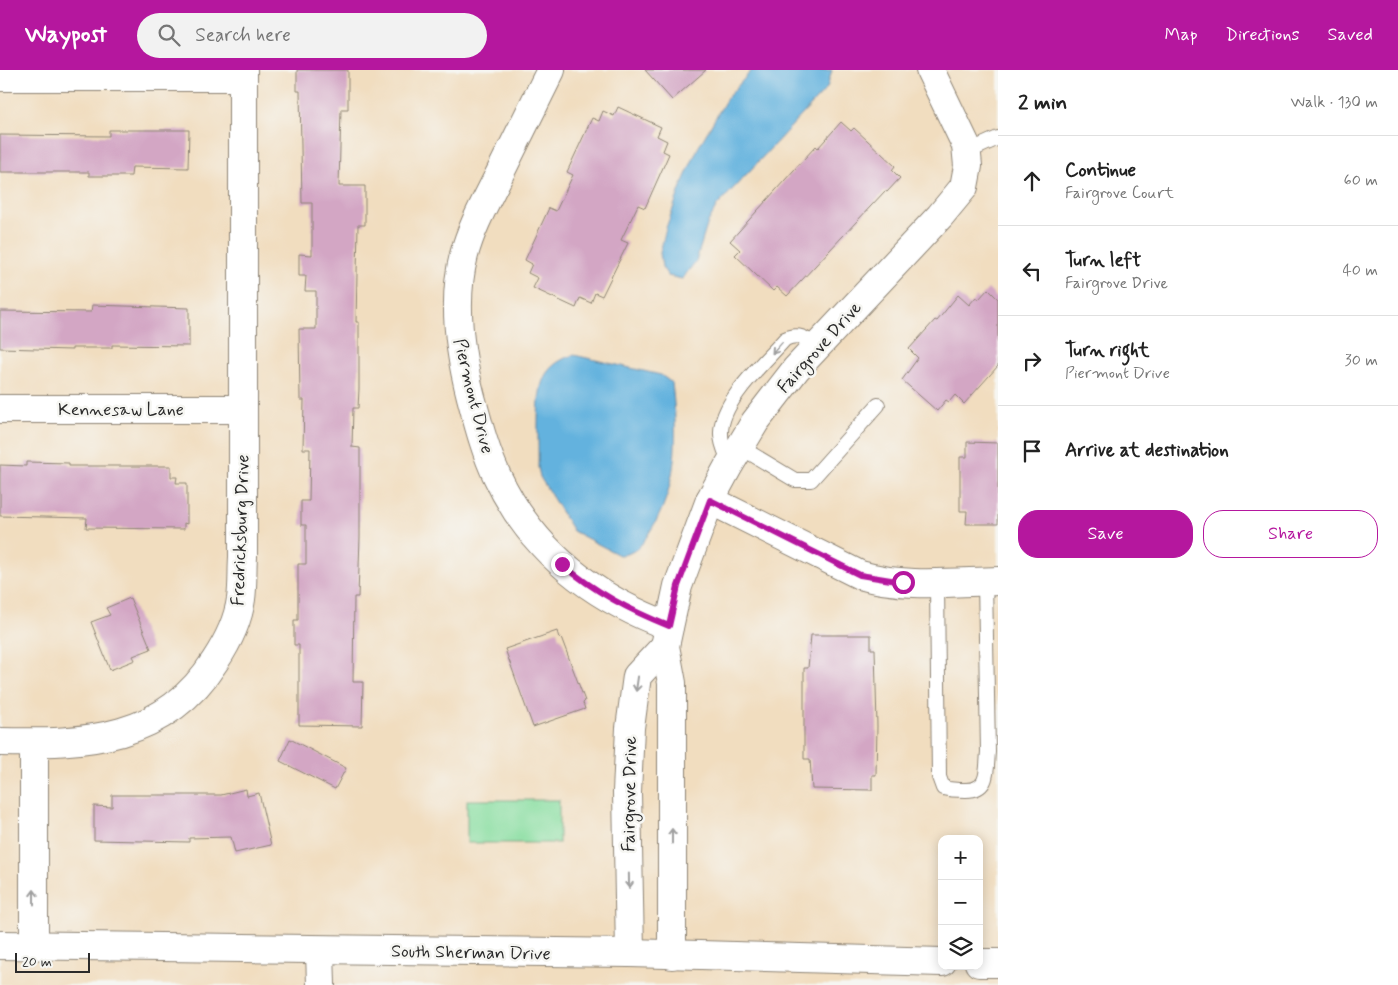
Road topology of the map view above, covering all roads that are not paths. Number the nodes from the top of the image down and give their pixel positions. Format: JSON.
{"nodes":[{"id":1,"x":551,"y":70,"type":"edge"},
{"id":2,"x":930,"y":70,"type":"edge"},
{"id":3,"x":243,"y":73,"type":"edge"},
{"id":4,"x":0,"y":77,"type":"edge"},
{"id":5,"x":998,"y":138,"type":"edge"},
{"id":6,"x":967,"y":152,"type":"junction"},
{"id":7,"x":878,"y":405,"type":"dead end"},
{"id":8,"x":0,"y":409,"type":"edge"},
{"id":9,"x":243,"y":409,"type":"junction"},
{"id":10,"x":735,"y":455,"type":"junction"},
{"id":11,"x":710,"y":500,"type":"junction"},
{"id":12,"x":992,"y":581,"type":"edge"},
{"id":13,"x":937,"y":582,"type":"junction"},
{"id":14,"x":667,"y":636,"type":"junction"},
{"id":15,"x":0,"y":742,"type":"edge"},
{"id":16,"x":34,"y":743,"type":"junction"},
{"id":17,"x":0,"y":946,"type":"edge"},
{"id":18,"x":34,"y":946,"type":"junction"},
{"id":19,"x":320,"y":950,"type":"junction"},
{"id":20,"x":630,"y":953,"type":"junction"},
{"id":21,"x":672,"y":955,"type":"junction"},
{"id":22,"x":938,"y":962,"type":"edge"},
{"id":23,"x":983,"y":963,"type":"edge"},
{"id":24,"x":998,"y":963,"type":"edge"},
{"id":25,"x":321,"y":985,"type":"edge"}],
"edges":[{"from":1,"to":14,"type":"street","name":"Piermont Drive"},
{"from":2,"to":6,"type":"street","name":"Fairgrove Drive"},
{"from":3,"to":4,"type":"street"},
{"from":3,"to":9,"type":"street","name":"Fredricksburg Drive"},
{"from":5,"to":6,"type":"lane"},
{"from":6,"to":10,"type":"street","name":"Fairgrove Drive"},
{"from":7,"to":10,"type":"lane"},
{"from":8,"to":9,"type":"street","name":"Kennesaw Lane"},
{"from":9,"to":16,"type":"street","name":"Fredricksburg Drive"},
{"from":10,"to":11,"type":"street","name":"Fairgrove Drive"},
{"from":11,"to":13,"type":"street"},
{"from":11,"to":14,"type":"street","name":"Fairgrove Drive"},
{"from":12,"to":13,"type":"street"},
{"from":12,"to":13,"type":"lane"},
{"from":14,"to":20,"type":"street","name":"Fairgrove Drive","one_way":true},
{"from":21,"to":14,"type":"street","name":"Fairgrove Drive","one_way":true},
{"from":15,"to":16,"type":"street","name":"Fredricksburg Drive"},
{"from":18,"to":16,"type":"street","one_way":true},
{"from":17,"to":18,"type":"street","name":"South Sherman Drive"},
{"from":18,"to":19,"type":"street","name":"South Sherman Drive"},
{"from":19,"to":20,"type":"street","name":"South Sherman Drive"},
{"from":19,"to":25,"type":"street"},
{"from":20,"to":21,"type":"street","name":"South Sherman Drive"},
{"from":21,"to":22,"type":"street","name":"South Sherman Drive"},
{"from":23,"to":24,"type":"street"}]}
